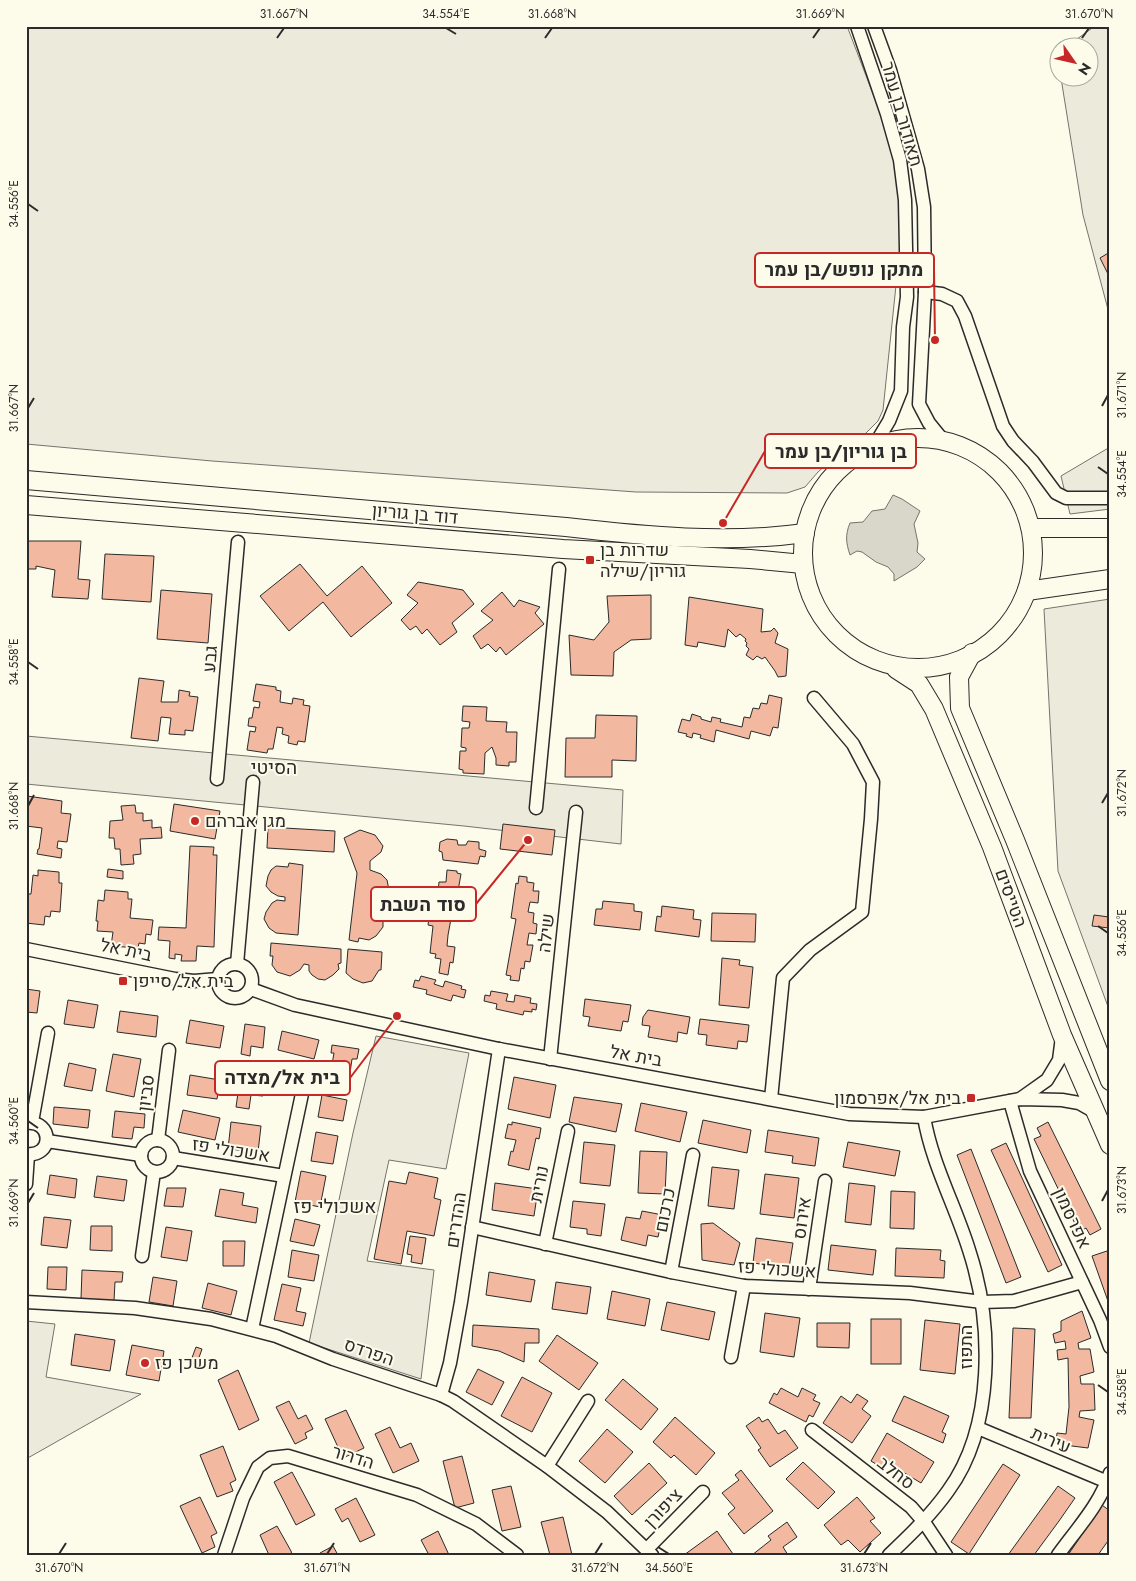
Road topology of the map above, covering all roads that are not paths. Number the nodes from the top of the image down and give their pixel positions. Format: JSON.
{"nodes":[{"id":1,"x":857,"y":26,"type":"edge"},
{"id":2,"x":874,"y":26,"type":"edge"},
{"id":3,"x":925,"y":292,"type":"junction"},
{"id":4,"x":942,"y":439,"type":"junction"},
{"id":5,"x":874,"y":446,"type":"junction"},
{"id":6,"x":26,"y":480,"type":"edge"},
{"id":7,"x":1110,"y":498,"type":"edge"},
{"id":8,"x":26,"y":504,"type":"edge"},
{"id":9,"x":1031,"y":528,"type":"junction"},
{"id":10,"x":1110,"y":528,"type":"edge"},
{"id":11,"x":805,"y":532,"type":"junction"},
{"id":12,"x":238,"y":542,"type":"dead end"},
{"id":13,"x":803,"y":564,"type":"junction"},
{"id":14,"x":559,"y":569,"type":"dead end"},
{"id":15,"x":1110,"y":579,"type":"edge"},
{"id":16,"x":1027,"y":591,"type":"junction"},
{"id":17,"x":972,"y":653,"type":"junction"},
{"id":18,"x":892,"y":666,"type":"junction"},
{"id":19,"x":814,"y":698,"type":"dead end"},
{"id":20,"x":217,"y":779,"type":"dead end"},
{"id":21,"x":253,"y":782,"type":"dead end"},
{"id":22,"x":536,"y":808,"type":"dead end"},
{"id":23,"x":576,"y":812,"type":"dead end"},
{"id":24,"x":26,"y":949,"type":"edge"},
{"id":25,"x":237,"y":964,"type":"junction"},
{"id":26,"x":218,"y":979,"type":"junction"},
{"id":27,"x":251,"y":989,"type":"junction"},
{"id":28,"x":48,"y":1032,"type":"dead end"},
{"id":29,"x":1062,"y":1035,"type":"junction"},
{"id":30,"x":498,"y":1048,"type":"junction"},
{"id":31,"x":169,"y":1050,"type":"dead end"},
{"id":32,"x":550,"y":1059,"type":"junction"},
{"id":33,"x":306,"y":1075,"type":"dead end"},
{"id":34,"x":1110,"y":1081,"type":"edge"},
{"id":35,"x":771,"y":1099,"type":"junction"},
{"id":36,"x":1015,"y":1100,"type":"junction"},
{"id":37,"x":1095,"y":1112,"type":"junction"},
{"id":38,"x":924,"y":1117,"type":"junction"},
{"id":39,"x":29,"y":1122,"type":"edge"},
{"id":40,"x":568,"y":1131,"type":"dead end"},
{"id":41,"x":158,"y":1140,"type":"junction"},
{"id":42,"x":47,"y":1141,"type":"junction"},
{"id":43,"x":1110,"y":1146,"type":"edge"},
{"id":44,"x":27,"y":1154,"type":"edge"},
{"id":45,"x":141,"y":1155,"type":"junction"},
{"id":46,"x":693,"y":1155,"type":"dead end"},
{"id":47,"x":173,"y":1158,"type":"junction"},
{"id":48,"x":154,"y":1172,"type":"junction"},
{"id":49,"x":284,"y":1176,"type":"junction"},
{"id":50,"x":825,"y":1181,"type":"dead end"},
{"id":51,"x":26,"y":1184,"type":"edge"},
{"id":52,"x":472,"y":1227,"type":"junction"},
{"id":53,"x":545,"y":1244,"type":"junction"},
{"id":54,"x":142,"y":1256,"type":"dead end"},
{"id":55,"x":671,"y":1272,"type":"junction"},
{"id":56,"x":1082,"y":1282,"type":"junction"},
{"id":57,"x":744,"y":1286,"type":"junction"},
{"id":58,"x":809,"y":1289,"type":"junction"},
{"id":59,"x":26,"y":1302,"type":"edge"},
{"id":60,"x":982,"y":1302,"type":"junction"},
{"id":61,"x":252,"y":1329,"type":"junction"},
{"id":62,"x":1110,"y":1347,"type":"edge"},
{"id":63,"x":731,"y":1357,"type":"dead end"},
{"id":64,"x":442,"y":1395,"type":"junction"},
{"id":65,"x":588,"y":1401,"type":"dead end"},
{"id":66,"x":978,"y":1428,"type":"junction"},
{"id":67,"x":812,"y":1430,"type":"dead end"},
{"id":68,"x":547,"y":1466,"type":"junction"},
{"id":69,"x":1109,"y":1479,"type":"edge"},
{"id":70,"x":703,"y":1492,"type":"dead end"},
{"id":71,"x":924,"y":1522,"type":"junction"},
{"id":72,"x":649,"y":1552,"type":"edge"},
{"id":73,"x":224,"y":1555,"type":"edge"},
{"id":74,"x":517,"y":1555,"type":"edge"},
{"id":75,"x":889,"y":1555,"type":"edge"},
{"id":76,"x":946,"y":1555,"type":"edge"},
{"id":77,"x":1058,"y":1555,"type":"edge"}],
"edges":[{"from":1,"to":5,"type":"street","name":"תאודור בן עמר"},
{"from":2,"to":3,"type":"street","name":"תאודור בן עמר"},
{"from":3,"to":4,"type":"street","name":"תאודור בן עמר"},
{"from":3,"to":7,"type":"street"},
{"from":4,"to":5,"type":"main road"},
{"from":4,"to":9,"type":"main road"},
{"from":5,"to":11,"type":"main road"},
{"from":6,"to":11,"type":"main road","name":"דוד בן גוריון"},
{"from":8,"to":13,"type":"main road","name":"דוד בן גוריון"},
{"from":9,"to":10,"type":"main road"},
{"from":9,"to":16,"type":"main road"},
{"from":11,"to":13,"type":"main road"},
{"from":12,"to":20,"type":"street","name":"גבע"},
{"from":13,"to":18,"type":"main road"},
{"from":14,"to":22,"type":"street"},
{"from":15,"to":16,"type":"main road"},
{"from":16,"to":17,"type":"main road"},
{"from":17,"to":18,"type":"main road"},
{"from":17,"to":34,"type":"main road","name":"הטייסים"},
{"from":18,"to":29,"type":"main road","name":"הטייסים"},
{"from":19,"to":35,"type":"street"},
{"from":21,"to":25,"type":"street"},
{"from":23,"to":32,"type":"street","name":"שילה"},
{"from":24,"to":26,"type":"street","name":"בית אל"},
{"from":25,"to":26,"type":"street"},
{"from":25,"to":27,"type":"street"},
{"from":26,"to":27,"type":"street"},
{"from":27,"to":30,"type":"street","name":"בית אל"},
{"from":28,"to":39,"type":"street"},
{"from":29,"to":36,"type":"street","name":"בית אל"},
{"from":29,"to":37,"type":"main road","name":"הטייסים"},
{"from":30,"to":32,"type":"street","name":"בית אל"},
{"from":30,"to":52,"type":"street","name":"ההדרים"},
{"from":31,"to":41,"type":"street","name":"סביון"},
{"from":32,"to":35,"type":"street","name":"בית אל"},
{"from":33,"to":49,"type":"street"},
{"from":35,"to":38,"type":"street","name":"בית אל"},
{"from":36,"to":37,"type":"street","name":"בית אל"},
{"from":36,"to":38,"type":"street","name":"בית אל"},
{"from":36,"to":56,"type":"street","name":"אפרסמון"},
{"from":37,"to":43,"type":"main road","name":"הטייסים"},
{"from":38,"to":60,"type":"street","name":"התפוז"},
{"from":39,"to":42,"type":"street"},
{"from":40,"to":53,"type":"street","name":"נורית"},
{"from":41,"to":45,"type":"street"},
{"from":41,"to":47,"type":"street"},
{"from":42,"to":44,"type":"street"},
{"from":42,"to":45,"type":"street"},
{"from":44,"to":51,"type":"street"},
{"from":45,"to":48,"type":"street"},
{"from":46,"to":55,"type":"street","name":"כרכום"},
{"from":47,"to":48,"type":"street"},
{"from":47,"to":49,"type":"street","name":"אשכולי פז"},
{"from":48,"to":54,"type":"street"},
{"from":49,"to":61,"type":"street"},
{"from":50,"to":58,"type":"street","name":"אירוס"},
{"from":52,"to":53,"type":"street","name":"אשכולי פז"},
{"from":52,"to":64,"type":"street","name":"ההדרים"},
{"from":53,"to":55,"type":"street","name":"אשכולי פז"},
{"from":55,"to":57,"type":"street","name":"אשכולי פז"},
{"from":56,"to":60,"type":"street","name":"אשכולי פז"},
{"from":56,"to":62,"type":"street","name":"אפרסמון"},
{"from":57,"to":58,"type":"street","name":"אשכולי פז"},
{"from":57,"to":63,"type":"street"},
{"from":58,"to":60,"type":"street","name":"אשכולי פז"},
{"from":59,"to":61,"type":"street","name":"הפרדס"},
{"from":60,"to":66,"type":"street","name":"התפוז"},
{"from":61,"to":64,"type":"street","name":"הפרדס"},
{"from":64,"to":68,"type":"street","name":"הפרדס"},
{"from":65,"to":68,"type":"street"},
{"from":66,"to":69,"type":"street","name":"עירית"},
{"from":66,"to":71,"type":"street","name":"התפוז"},
{"from":67,"to":71,"type":"street","name":"סחלב"},
{"from":68,"to":72,"type":"street","name":"הפרדס"},
{"from":69,"to":77,"type":"street"},
{"from":70,"to":72,"type":"street","name":"ציפורן"},
{"from":71,"to":75,"type":"street","name":"התפוז"},
{"from":71,"to":76,"type":"street","name":"סחלב"},
{"from":73,"to":74,"type":"street","name":"הדרור"}]}
